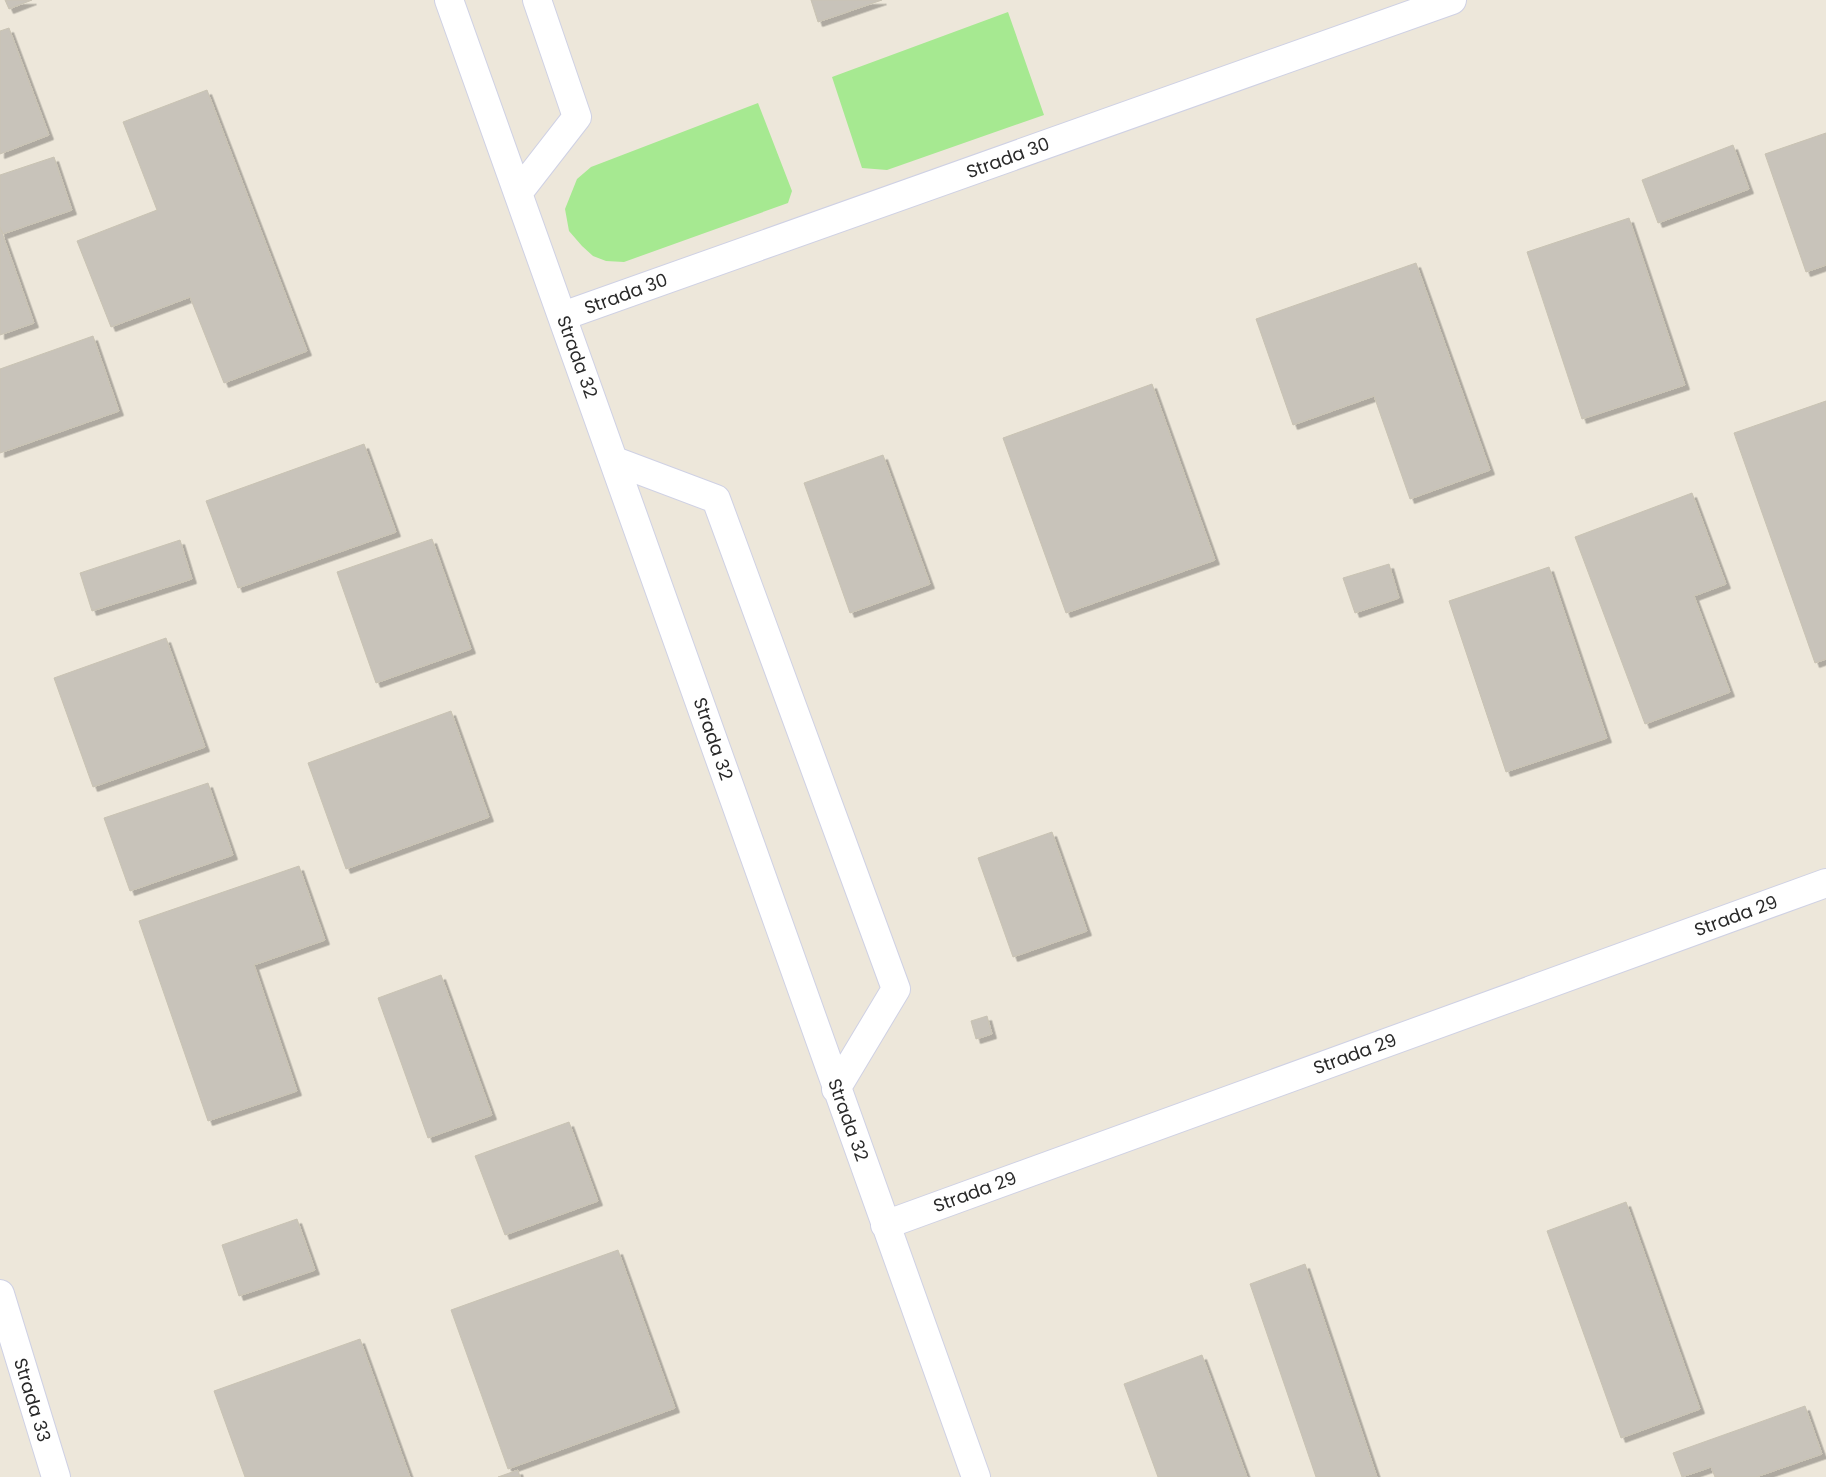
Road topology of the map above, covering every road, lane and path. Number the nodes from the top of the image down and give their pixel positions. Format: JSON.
{"nodes":[{"id":1,"x":449,"y":0,"type":"edge"},
{"id":2,"x":537,"y":0,"type":"edge"},
{"id":3,"x":1452,"y":0,"type":"edge"},
{"id":4,"x":518,"y":192,"type":"junction"},
{"id":5,"x":563,"y":316,"type":"junction"},
{"id":6,"x":614,"y":461,"type":"junction"},
{"id":7,"x":1826,"y":883,"type":"edge"},
{"id":8,"x":836,"y":1089,"type":"junction"},
{"id":9,"x":885,"y":1225,"type":"junction"},
{"id":10,"x":0,"y":1294,"type":"edge"},
{"id":11,"x":56,"y":1477,"type":"edge"},
{"id":12,"x":976,"y":1477,"type":"edge"}],
"edges":[{"from":1,"to":4,"type":"street","name":"Strada 32"},
{"from":2,"to":4,"type":"street"},
{"from":3,"to":5,"type":"street","name":"Strada 30"},
{"from":4,"to":5,"type":"street","name":"Strada 32"},
{"from":5,"to":6,"type":"street","name":"Strada 32"},
{"from":6,"to":8,"type":"street","name":"Strada 32"},
{"from":6,"to":8,"type":"street"},
{"from":7,"to":9,"type":"street","name":"Strada 29"},
{"from":8,"to":9,"type":"street","name":"Strada 32"},
{"from":9,"to":12,"type":"street","name":"Strada 32"},
{"from":10,"to":11,"type":"street","name":"Strada 33"}]}
